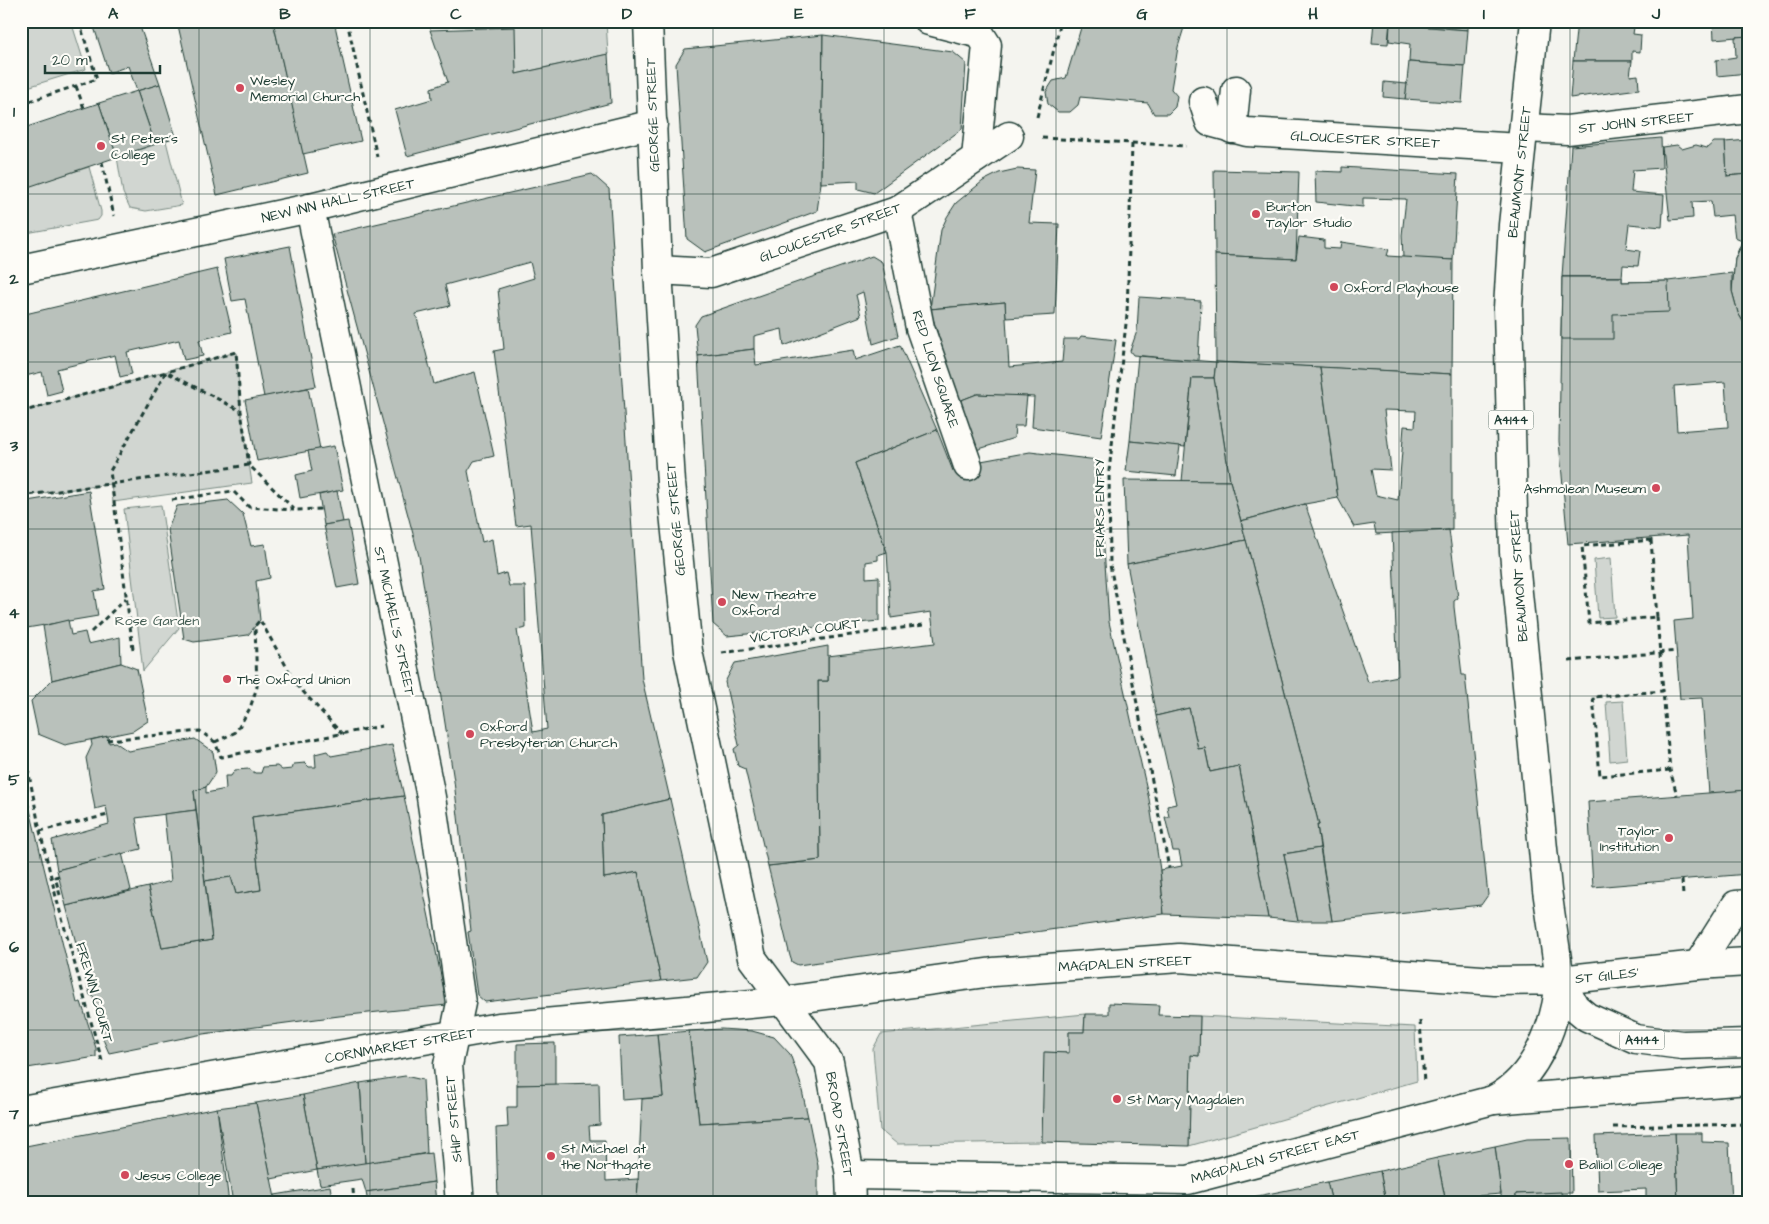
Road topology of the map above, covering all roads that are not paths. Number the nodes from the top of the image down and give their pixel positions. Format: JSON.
{"nodes":[{"id":1,"x":648,"y":21,"type":"edge"},
{"id":2,"x":929,"y":21,"type":"edge"},
{"id":3,"x":1535,"y":21,"type":"edge"},
{"id":4,"x":1236,"y":90,"type":"dead end"},
{"id":5,"x":1748,"y":110,"type":"edge"},
{"id":6,"x":653,"y":124,"type":"junction"},
{"id":7,"x":1021,"y":137,"type":"road end"},
{"id":8,"x":1522,"y":138,"type":"junction"},
{"id":9,"x":976,"y":158,"type":"junction"},
{"id":10,"x":310,"y":208,"type":"junction"},
{"id":11,"x":897,"y":211,"type":"junction"},
{"id":12,"x":21,"y":269,"type":"edge"},
{"id":13,"x":658,"y":270,"type":"junction"},
{"id":14,"x":968,"y":466,"type":"dead end"},
{"id":15,"x":1748,"y":904,"type":"edge"},
{"id":16,"x":1748,"y":962,"type":"edge"},
{"id":17,"x":1698,"y":965,"type":"junction"},
{"id":18,"x":1560,"y":980,"type":"junction"},
{"id":19,"x":782,"y":1001,"type":"junction"},
{"id":20,"x":454,"y":1036,"type":"junction"},
{"id":21,"x":1747,"y":1044,"type":"edge"},
{"id":22,"x":1748,"y":1080,"type":"edge"},
{"id":23,"x":1493,"y":1100,"type":"junction"},
{"id":24,"x":21,"y":1110,"type":"edge"},
{"id":25,"x":850,"y":1175,"type":"junction"},
{"id":26,"x":460,"y":1203,"type":"edge"},
{"id":27,"x":851,"y":1203,"type":"edge"}],
"edges":[{"from":1,"to":6,"type":"street","name":"GEORGE STREET"},
{"from":2,"to":9,"type":"street"},
{"from":3,"to":8,"type":"street","name":"BEAUMONT STREET","number":"A4144"},
{"from":4,"to":8,"type":"street","name":"GLOUCESTER STREET"},
{"from":5,"to":8,"type":"street","name":"ST JOHN STREET"},
{"from":6,"to":10,"type":"street","name":"NEW INN HALL STREET"},
{"from":6,"to":13,"type":"street","name":"GEORGE STREET"},
{"from":7,"to":9,"type":"street","name":"GLOUCESTER STREET"},
{"from":8,"to":18,"type":"street","name":"BEAUMONT STREET","number":"A4144"},
{"from":9,"to":11,"type":"street","name":"GLOUCESTER STREET"},
{"from":10,"to":12,"type":"street","name":"NEW INN HALL STREET"},
{"from":10,"to":20,"type":"street","name":"ST MICHAEL'S STREET"},
{"from":11,"to":13,"type":"street","name":"GLOUCESTER STREET"},
{"from":11,"to":14,"type":"street","name":"RED LION SQUARE"},
{"from":13,"to":19,"type":"street","name":"GEORGE STREET"},
{"from":15,"to":17,"type":"street"},
{"from":16,"to":17,"type":"street","name":"ST GILES'"},
{"from":17,"to":18,"type":"street","name":"ST GILES'"},
{"from":18,"to":19,"type":"street","name":"MAGDALEN STREET"},
{"from":18,"to":21,"type":"street","name":"ST GILES'","number":"A4144"},
{"from":18,"to":23,"type":"street","name":"MAGDALEN STREET EAST"},
{"from":19,"to":20,"type":"street","name":"CORNMARKET STREET"},
{"from":19,"to":25,"type":"street","name":"BROAD STREET"},
{"from":20,"to":24,"type":"street","name":"CORNMARKET STREET"},
{"from":20,"to":26,"type":"street","name":"SHIP STREET"},
{"from":22,"to":23,"type":"street"},
{"from":23,"to":25,"type":"street","name":"MAGDALEN STREET EAST"},
{"from":25,"to":27,"type":"street","name":"BROAD STREET"}]}
